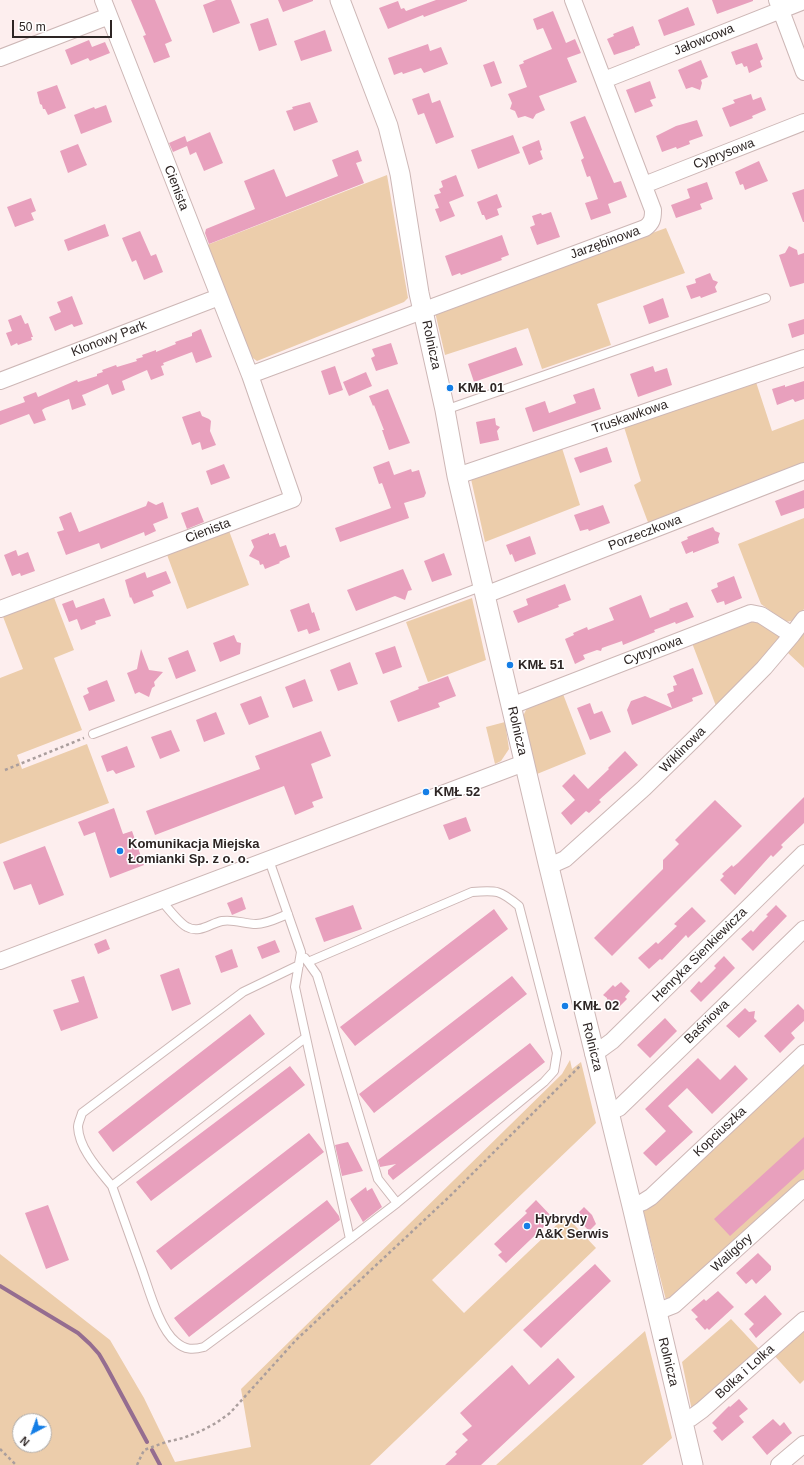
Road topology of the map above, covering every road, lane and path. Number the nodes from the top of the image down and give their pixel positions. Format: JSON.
{"nodes":[{"id":1,"x":104,"y":0,"type":"edge"},
{"id":2,"x":340,"y":0,"type":"edge"},
{"id":3,"x":573,"y":0,"type":"edge"},
{"id":4,"x":804,"y":1,"type":"edge"},
{"id":5,"x":779,"y":5,"type":"edge"},
{"id":6,"x":109,"y":16,"type":"junction"},
{"id":7,"x":0,"y":58,"type":"edge"},
{"id":8,"x":804,"y":72,"type":"edge"},
{"id":9,"x":604,"y":80,"type":"junction"},
{"id":10,"x":804,"y":122,"type":"edge"},
{"id":11,"x":644,"y":185,"type":"junction"},
{"id":12,"x":219,"y":297,"type":"junction"},
{"id":13,"x":766,"y":298,"type":"dead end"},
{"id":14,"x":423,"y":311,"type":"junction"},
{"id":15,"x":804,"y":358,"type":"edge"},
{"id":16,"x":250,"y":375,"type":"junction"},
{"id":17,"x":0,"y":381,"type":"edge"},
{"id":18,"x":445,"y":410,"type":"junction"},
{"id":19,"x":804,"y":471,"type":"edge"},
{"id":20,"x":457,"y":476,"type":"junction"},
{"id":21,"x":484,"y":591,"type":"junction"},
{"id":22,"x":0,"y":609,"type":"edge"},
{"id":23,"x":804,"y":619,"type":"edge"},
{"id":24,"x":792,"y":635,"type":"junction"},
{"id":25,"x":511,"y":706,"type":"junction"},
{"id":26,"x":93,"y":734,"type":"joint"},
{"id":27,"x":524,"y":763,"type":"junction"},
{"id":28,"x":5,"y":770,"type":"dead end"},
{"id":29,"x":804,"y":853,"type":"edge"},
{"id":30,"x":269,"y":860,"type":"junction"},
{"id":31,"x":548,"y":863,"type":"junction"},
{"id":32,"x":161,"y":900,"type":"junction"},
{"id":33,"x":288,"y":914,"type":"junction"},
{"id":34,"x":804,"y":929,"type":"edge"},
{"id":35,"x":301,"y":952,"type":"junction"},
{"id":36,"x":0,"y":961,"type":"edge"},
{"id":37,"x":308,"y":962,"type":"junction"},
{"id":38,"x":300,"y":965,"type":"junction"},
{"id":39,"x":305,"y":1038,"type":"junction"},
{"id":40,"x":594,"y":1053,"type":"junction"},
{"id":41,"x":804,"y":1053,"type":"edge"},
{"id":42,"x":609,"y":1112,"type":"junction"},
{"id":43,"x":112,"y":1186,"type":"junction"},
{"id":44,"x":804,"y":1188,"type":"edge"},
{"id":45,"x":397,"y":1202,"type":"junction"},
{"id":46,"x":632,"y":1206,"type":"junction"},
{"id":47,"x":350,"y":1239,"type":"junction"},
{"id":48,"x":656,"y":1312,"type":"junction"},
{"id":49,"x":804,"y":1320,"type":"edge"},
{"id":50,"x":682,"y":1421,"type":"junction"},
{"id":51,"x":804,"y":1444,"type":"edge"},
{"id":52,"x":0,"y":1449,"type":"edge"},
{"id":53,"x":16,"y":1465,"type":"edge"},
{"id":54,"x":137,"y":1465,"type":"edge"},
{"id":55,"x":693,"y":1465,"type":"edge"},
{"id":56,"x":779,"y":1465,"type":"edge"}],
"edges":[{"from":1,"to":6,"type":"street","name":"Cienista"},
{"from":2,"to":14,"type":"street","name":"Rolnicza"},
{"from":3,"to":9,"type":"street","name":"Jarzębinowa"},
{"from":4,"to":5,"type":"street","name":"Jałowcowa"},
{"from":5,"to":8,"type":"street"},
{"from":5,"to":9,"type":"street","name":"Jałowcowa"},
{"from":6,"to":7,"type":"street"},
{"from":6,"to":12,"type":"street","name":"Cienista"},
{"from":9,"to":11,"type":"street","name":"Jarzębinowa"},
{"from":10,"to":11,"type":"street","name":"Cyprysowa"},
{"from":11,"to":14,"type":"street","name":"Jarzębinowa"},
{"from":12,"to":16,"type":"street","name":"Cienista"},
{"from":12,"to":17,"type":"street","name":"Klonowy Park"},
{"from":13,"to":18,"type":"lane"},
{"from":14,"to":16,"type":"street"},
{"from":14,"to":18,"type":"street","name":"Rolnicza"},
{"from":15,"to":20,"type":"street","name":"Truskawkowa"},
{"from":16,"to":22,"type":"street","name":"Cienista"},
{"from":18,"to":20,"type":"street","name":"Rolnicza"},
{"from":19,"to":21,"type":"street","name":"Porzeczkowa"},
{"from":20,"to":21,"type":"street","name":"Rolnicza"},
{"from":21,"to":25,"type":"street","name":"Rolnicza"},
{"from":21,"to":26,"type":"lane"},
{"from":23,"to":24,"type":"street","name":"Wiklinowa"},
{"from":24,"to":25,"type":"street","name":"Cytrynowa"},
{"from":24,"to":31,"type":"street","name":"Wiklinowa"},
{"from":25,"to":27,"type":"street","name":"Rolnicza"},
{"from":26,"to":28,"type":"path"},
{"from":27,"to":30,"type":"street"},
{"from":27,"to":31,"type":"street","name":"Rolnicza"},
{"from":29,"to":40,"type":"street","name":"Henryka Sienkiewicza"},
{"from":30,"to":32,"type":"street"},
{"from":30,"to":33,"type":"lane"},
{"from":31,"to":40,"type":"street","name":"Rolnicza"},
{"from":32,"to":33,"type":"lane"},
{"from":32,"to":36,"type":"street"},
{"from":33,"to":35,"type":"lane"},
{"from":34,"to":42,"type":"street","name":"Baśniowa"},
{"from":35,"to":37,"type":"lane"},
{"from":35,"to":38,"type":"lane"},
{"from":37,"to":45,"type":"lane"},
{"from":37,"to":45,"type":"lane"},
{"from":38,"to":39,"type":"lane"},
{"from":38,"to":43,"type":"lane"},
{"from":39,"to":43,"type":"lane"},
{"from":39,"to":47,"type":"lane"},
{"from":40,"to":42,"type":"street","name":"Rolnicza"},
{"from":40,"to":54,"type":"path"},
{"from":41,"to":46,"type":"street","name":"Kopciuszka"},
{"from":42,"to":46,"type":"street","name":"Rolnicza"},
{"from":43,"to":47,"type":"lane"},
{"from":44,"to":48,"type":"street","name":"Waligóry"},
{"from":45,"to":47,"type":"lane"},
{"from":46,"to":48,"type":"street","name":"Rolnicza"},
{"from":48,"to":50,"type":"street","name":"Rolnicza"},
{"from":49,"to":50,"type":"street","name":"Bolka i Lolka"},
{"from":50,"to":55,"type":"street","name":"Rolnicza"},
{"from":51,"to":56,"type":"street"},
{"from":52,"to":53,"type":"path"}]}
